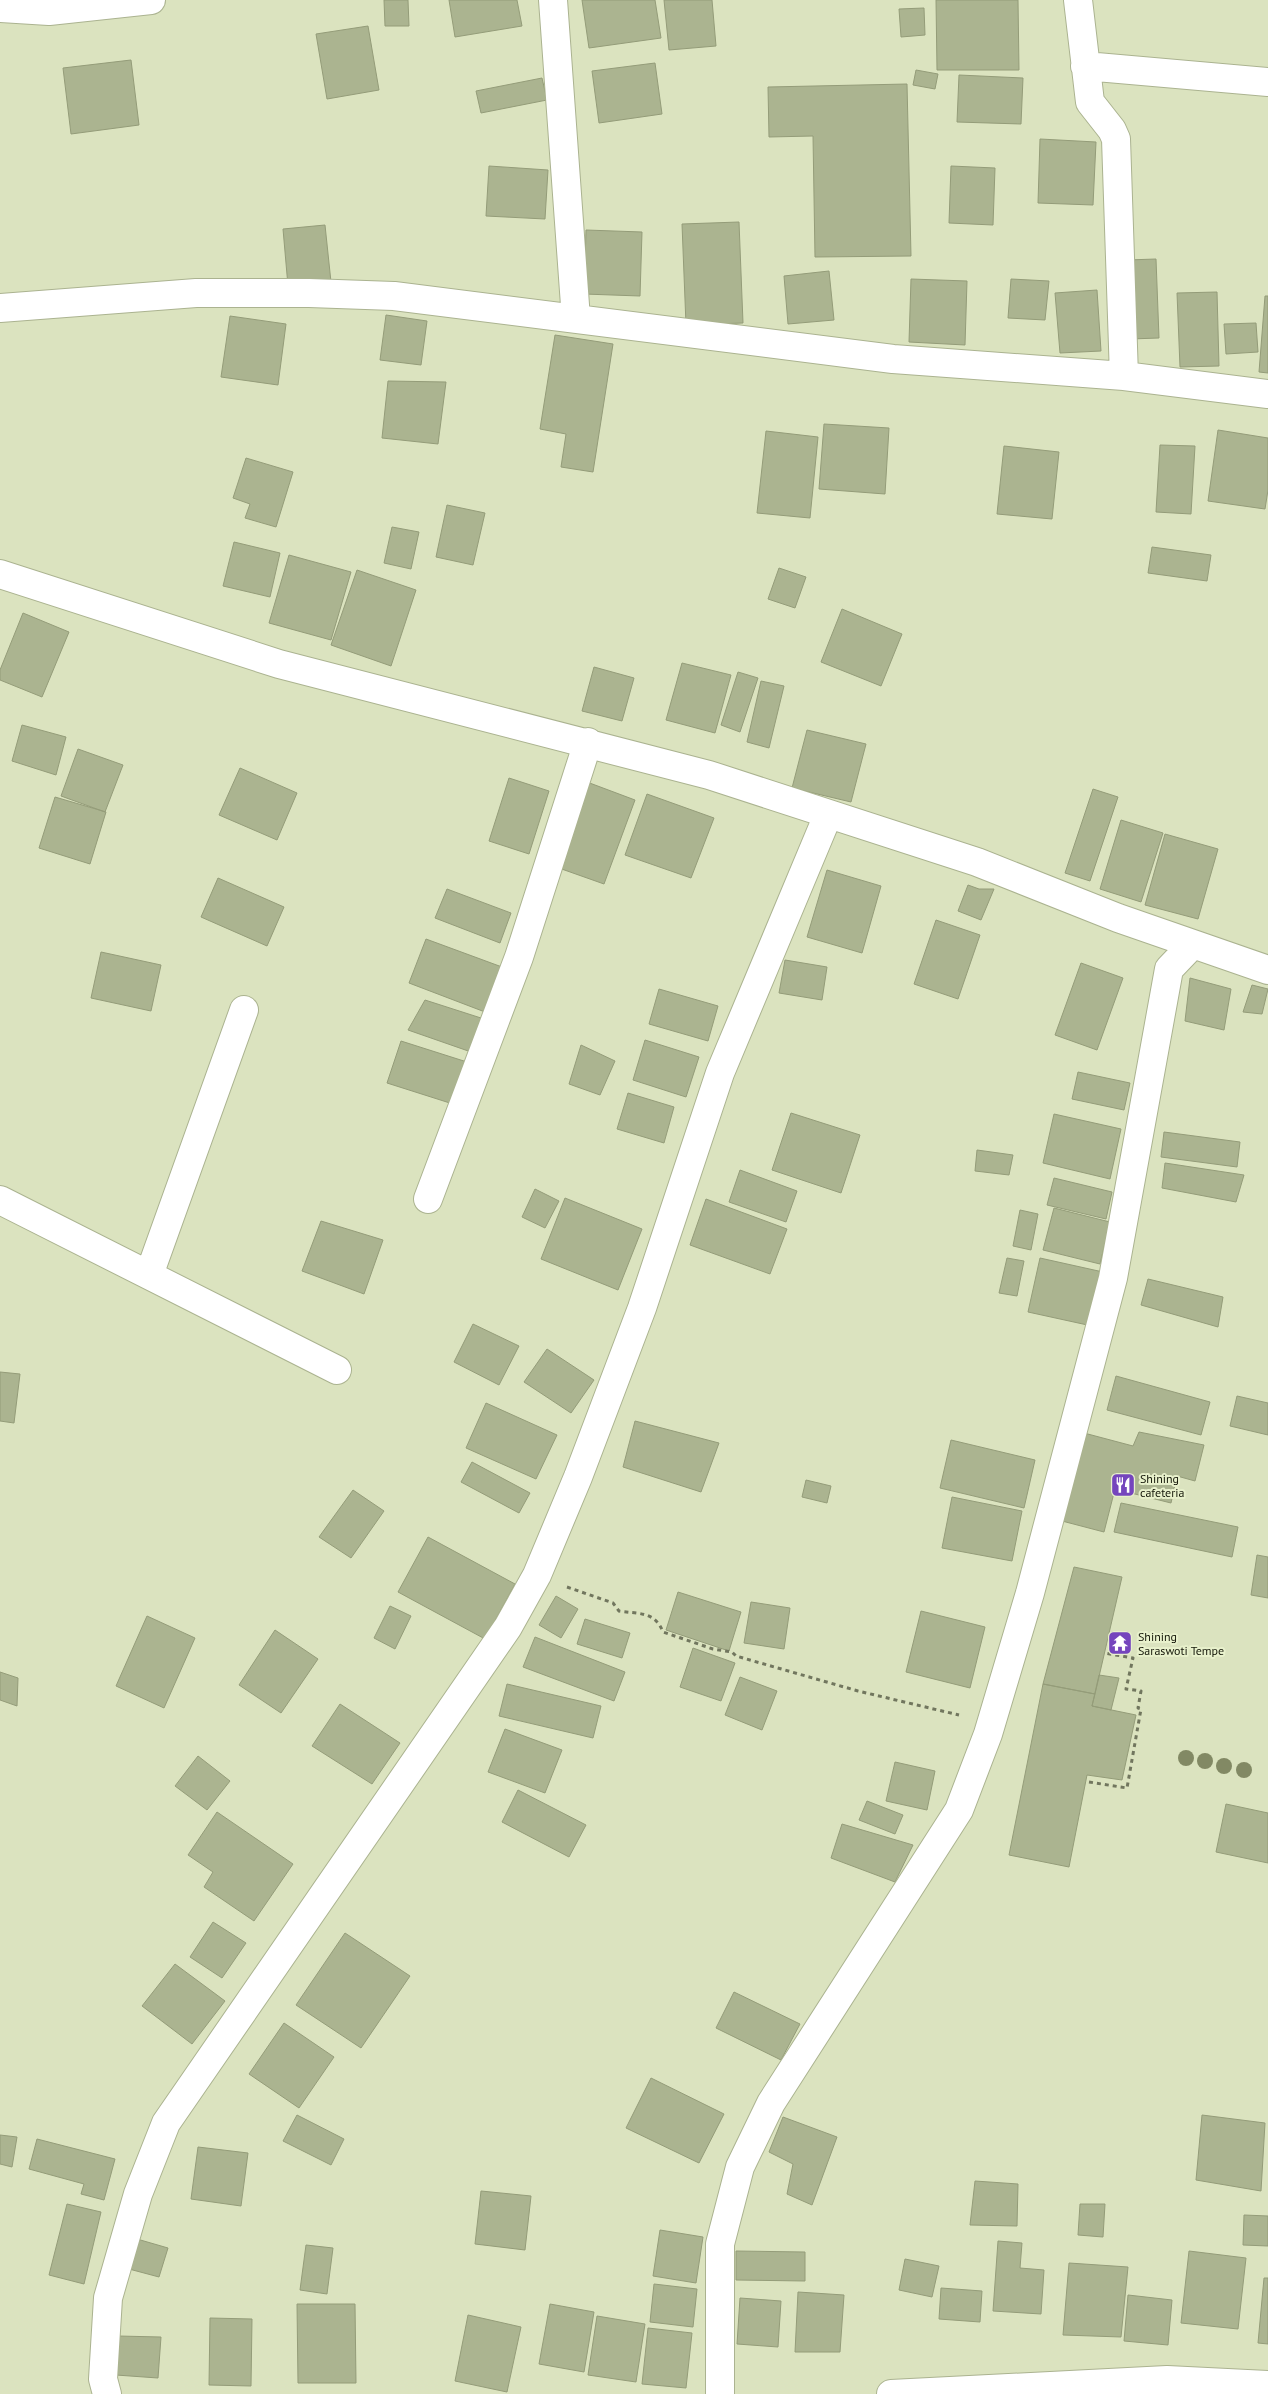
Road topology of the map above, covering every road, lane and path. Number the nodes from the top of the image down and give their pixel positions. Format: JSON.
{"nodes":[{"id":1,"x":151,"y":0,"type":"edge"},
{"id":2,"x":553,"y":0,"type":"edge"},
{"id":3,"x":1078,"y":0,"type":"edge"},
{"id":4,"x":0,"y":8,"type":"edge"},
{"id":5,"x":1085,"y":66,"type":"junction"},
{"id":6,"x":1268,"y":82,"type":"edge"},
{"id":7,"x":0,"y":308,"type":"edge"},
{"id":8,"x":576,"y":319,"type":"junction"},
{"id":9,"x":1124,"y":376,"type":"junction"},
{"id":10,"x":1268,"y":394,"type":"edge"},
{"id":11,"x":0,"y":574,"type":"edge"},
{"id":12,"x":588,"y":742,"type":"junction"},
{"id":13,"x":828,"y":815,"type":"junction"},
{"id":14,"x":1192,"y":945,"type":"junction"},
{"id":15,"x":1268,"y":970,"type":"edge"},
{"id":16,"x":244,"y":1010,"type":"dead end"},
{"id":17,"x":428,"y":1199,"type":"dead end"},
{"id":18,"x":0,"y":1200,"type":"edge"},
{"id":19,"x":149,"y":1275,"type":"junction"},
{"id":20,"x":337,"y":1370,"type":"dead end"},
{"id":21,"x":538,"y":1575,"type":"junction"},
{"id":22,"x":1104,"y":1653,"type":"dead end"},
{"id":23,"x":991,"y":1722,"type":"junction"},
{"id":24,"x":1089,"y":1782,"type":"dead end"},
{"id":25,"x":1268,"y":2385,"type":"edge"},
{"id":26,"x":107,"y":2394,"type":"edge"},
{"id":27,"x":720,"y":2394,"type":"edge"},
{"id":28,"x":891,"y":2394,"type":"edge"}],
"edges":[{"from":1,"to":4,"type":"street"},
{"from":2,"to":8,"type":"street"},
{"from":3,"to":5,"type":"street"},
{"from":5,"to":6,"type":"street"},
{"from":5,"to":9,"type":"street"},
{"from":7,"to":8,"type":"street"},
{"from":8,"to":9,"type":"street"},
{"from":9,"to":10,"type":"street"},
{"from":11,"to":12,"type":"street"},
{"from":12,"to":13,"type":"street"},
{"from":12,"to":17,"type":"street"},
{"from":13,"to":14,"type":"street"},
{"from":13,"to":21,"type":"street"},
{"from":14,"to":15,"type":"street"},
{"from":14,"to":23,"type":"street"},
{"from":16,"to":19,"type":"street"},
{"from":18,"to":19,"type":"street"},
{"from":19,"to":20,"type":"street"},
{"from":21,"to":23,"type":"path"},
{"from":21,"to":26,"type":"street"},
{"from":22,"to":24,"type":"path"},
{"from":23,"to":27,"type":"street"},
{"from":25,"to":28,"type":"street"}]}
